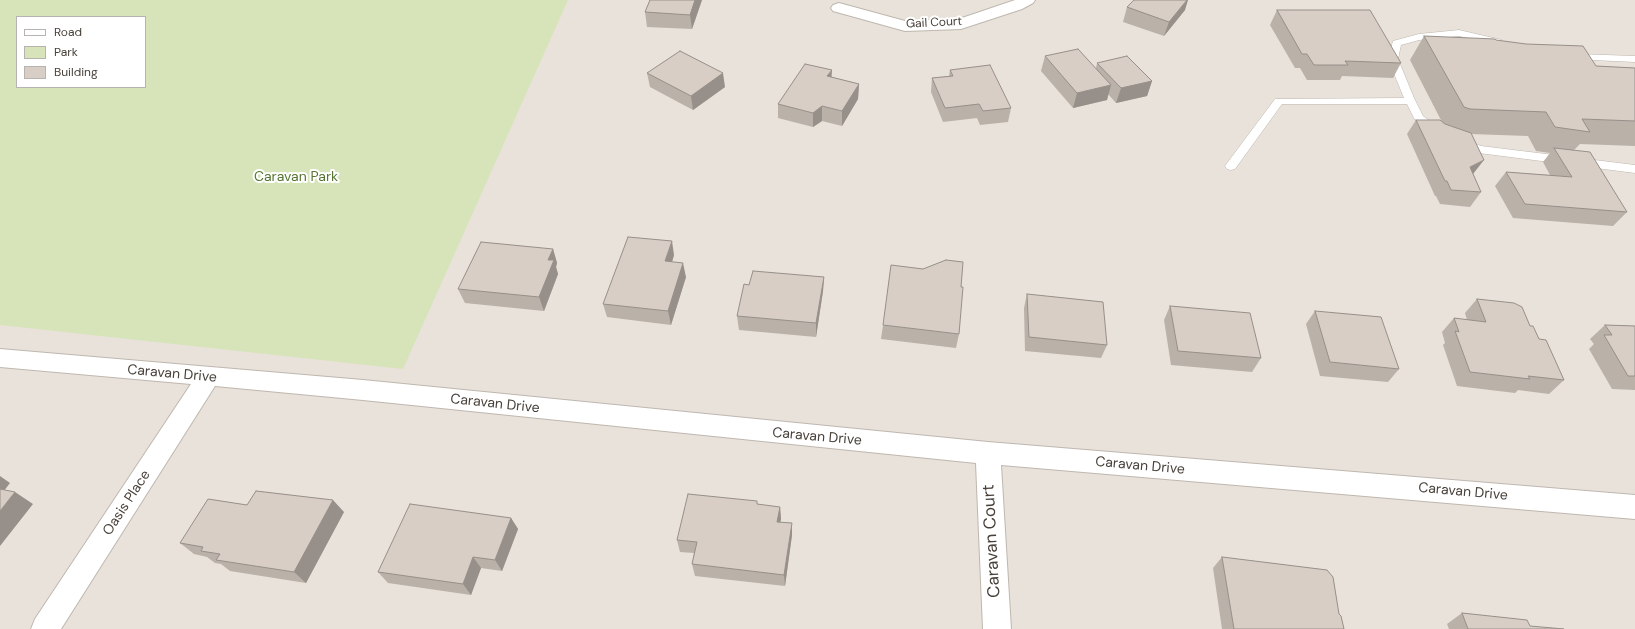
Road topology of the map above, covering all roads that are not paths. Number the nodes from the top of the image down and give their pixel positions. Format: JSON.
{"nodes":[{"id":1,"x":1027,"y":0,"type":"edge"},
{"id":2,"x":839,"y":8,"type":"dead end"},
{"id":3,"x":1510,"y":44,"type":"edge"},
{"id":4,"x":1566,"y":56,"type":"edge"},
{"id":5,"x":1635,"y":59,"type":"edge"},
{"id":6,"x":1411,"y":101,"type":"junction"},
{"id":7,"x":1231,"y":166,"type":"dead end"},
{"id":8,"x":1635,"y":169,"type":"edge"},
{"id":9,"x":0,"y":358,"type":"edge"},
{"id":10,"x":208,"y":377,"type":"junction"},
{"id":11,"x":988,"y":453,"type":"junction"},
{"id":12,"x":1635,"y":507,"type":"edge"},
{"id":13,"x":45,"y":629,"type":"edge"},
{"id":14,"x":997,"y":629,"type":"edge"}],
"edges":[{"from":1,"to":2,"type":"street","name":"Gail Court"},
{"from":3,"to":6,"type":"lane"},
{"from":4,"to":5,"type":"lane"},
{"from":6,"to":7,"type":"lane"},
{"from":6,"to":8,"type":"lane"},
{"from":9,"to":10,"type":"street","name":"Caravan Drive"},
{"from":10,"to":11,"type":"street","name":"Caravan Drive"},
{"from":10,"to":13,"type":"street","name":"Oasis Place"},
{"from":11,"to":12,"type":"street","name":"Caravan Drive"},
{"from":11,"to":14,"type":"street","name":"Caravan Court"}]}
